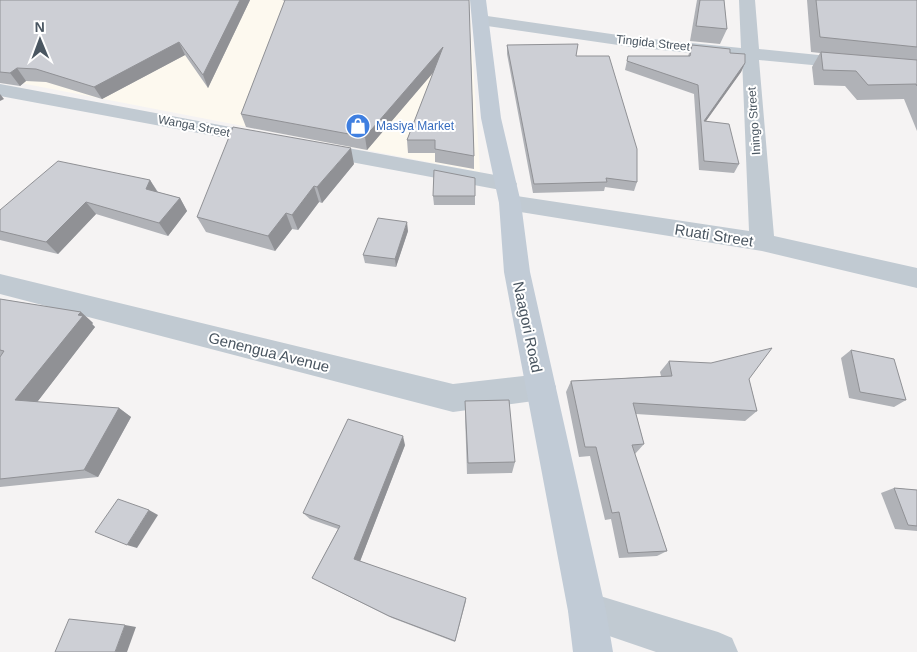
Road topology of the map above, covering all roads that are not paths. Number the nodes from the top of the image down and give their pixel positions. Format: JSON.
{"nodes":[{"id":1,"x":747,"y":0,"type":"edge"},
{"id":2,"x":479,"y":10,"type":"edge"},
{"id":3,"x":750,"y":54,"type":"junction"},
{"id":4,"x":917,"y":70,"type":"edge"},
{"id":5,"x":0,"y":90,"type":"edge"},
{"id":6,"x":508,"y":194,"type":"junction"},
{"id":7,"x":762,"y":242,"type":"junction"},
{"id":8,"x":917,"y":278,"type":"edge"},
{"id":9,"x":0,"y":284,"type":"edge"},
{"id":10,"x":541,"y":387,"type":"junction"},
{"id":11,"x":587,"y":611,"type":"junction"},
{"id":12,"x":593,"y":652,"type":"edge"},
{"id":13,"x":718,"y":652,"type":"edge"}],
"edges":[{"from":1,"to":3,"type":"street","name":"Iningo Street"},
{"from":2,"to":3,"type":"street","name":"Tingida Street"},
{"from":2,"to":6,"type":"street","name":"Naagori Road"},
{"from":3,"to":4,"type":"street","name":"Tingida Street"},
{"from":3,"to":7,"type":"street","name":"Iningo Street"},
{"from":5,"to":6,"type":"street","name":"Wanga Street"},
{"from":6,"to":7,"type":"street","name":"Ruati Street"},
{"from":6,"to":10,"type":"street","name":"Naagori Road"},
{"from":7,"to":8,"type":"street","name":"Ruati Street"},
{"from":9,"to":10,"type":"street","name":"Genengua Avenue"},
{"from":10,"to":11,"type":"street","name":"Naagori Road"},
{"from":11,"to":12,"type":"street","name":"Naagori Road"},
{"from":11,"to":13,"type":"street"}]}
